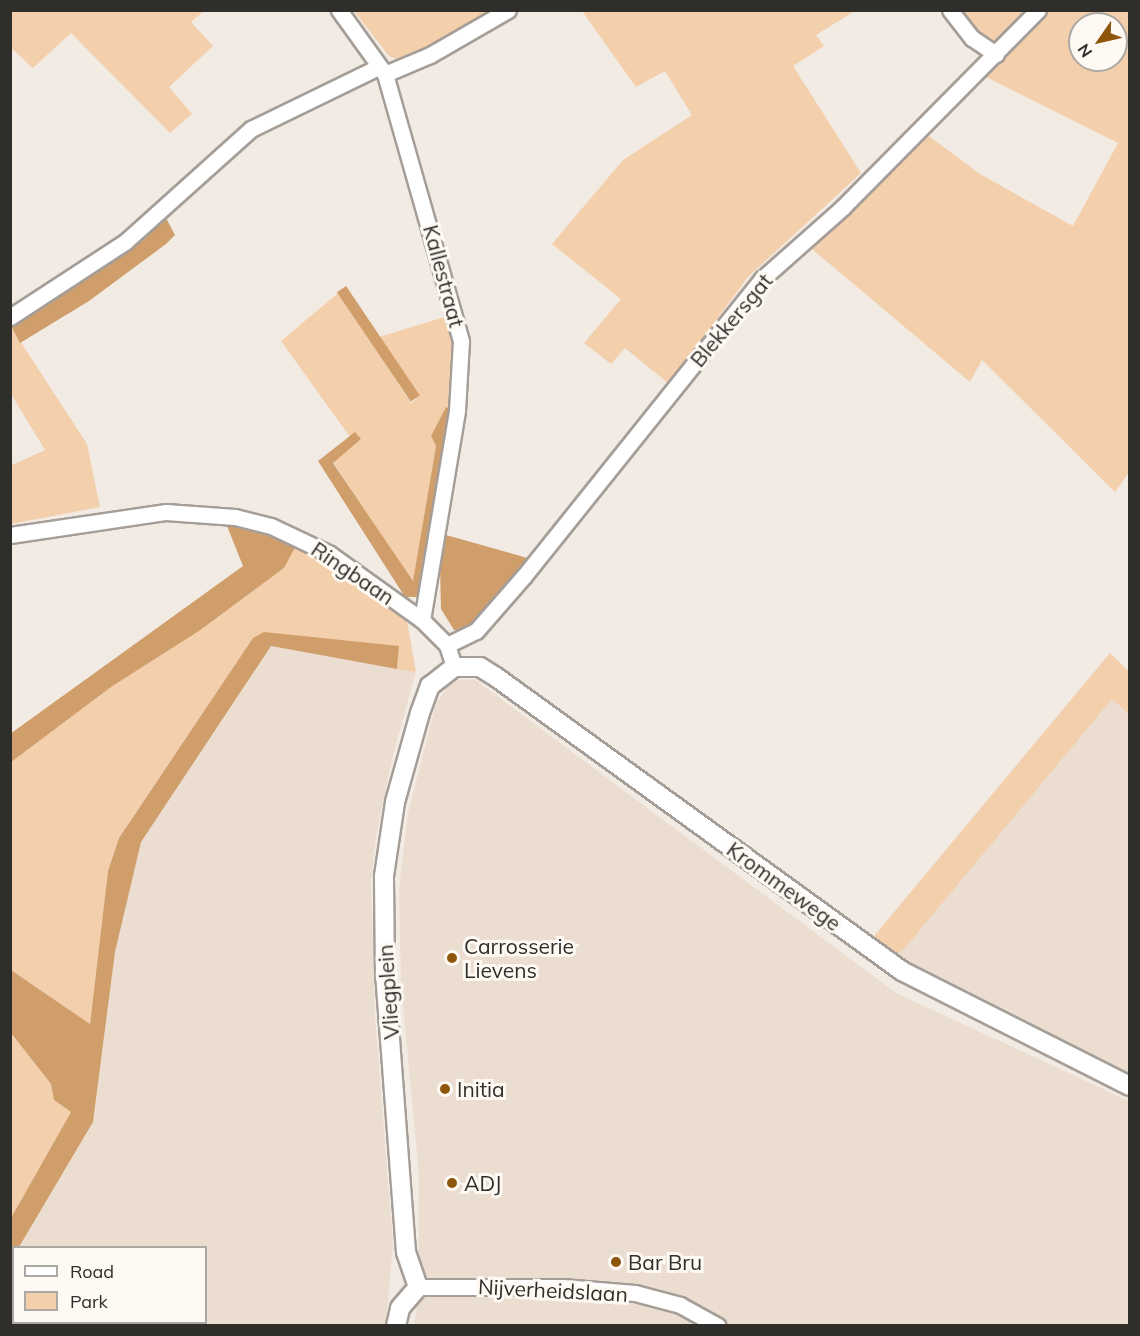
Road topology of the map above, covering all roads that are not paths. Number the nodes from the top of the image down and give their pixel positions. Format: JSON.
{"nodes":[{"id":1,"x":339,"y":10,"type":"edge"},
{"id":2,"x":508,"y":10,"type":"edge"},
{"id":3,"x":950,"y":10,"type":"edge"},
{"id":4,"x":1038,"y":10,"type":"edge"},
{"id":5,"x":996,"y":54,"type":"junction"},
{"id":6,"x":382,"y":70,"type":"junction"},
{"id":7,"x":10,"y":317,"type":"edge"},
{"id":8,"x":10,"y":535,"type":"edge"},
{"id":9,"x":422,"y":620,"type":"junction"},
{"id":10,"x":447,"y":645,"type":"junction"},
{"id":11,"x":454,"y":667,"type":"junction"},
{"id":12,"x":1130,"y":1086,"type":"edge"},
{"id":13,"x":418,"y":1287,"type":"junction"},
{"id":14,"x":396,"y":1326,"type":"edge"},
{"id":15,"x":718,"y":1326,"type":"edge"}],
"edges":[{"from":1,"to":6,"type":"street","name":"Kallestraat"},
{"from":2,"to":6,"type":"street"},
{"from":3,"to":5,"type":"street"},
{"from":4,"to":5,"type":"street","name":"Blekkersgat"},
{"from":5,"to":10,"type":"street","name":"Blekkersgat"},
{"from":6,"to":7,"type":"street"},
{"from":6,"to":9,"type":"street","name":"Kallestraat"},
{"from":8,"to":9,"type":"street","name":"Ringbaan"},
{"from":9,"to":10,"type":"street","name":"Ringbaan"},
{"from":10,"to":11,"type":"street","name":"Ringbaan"},
{"from":11,"to":12,"type":"street","name":"Krommewege"},
{"from":11,"to":13,"type":"street","name":"Vliegplein"},
{"from":13,"to":14,"type":"street"},
{"from":13,"to":15,"type":"street","name":"Nijverheidslaan"}]}
